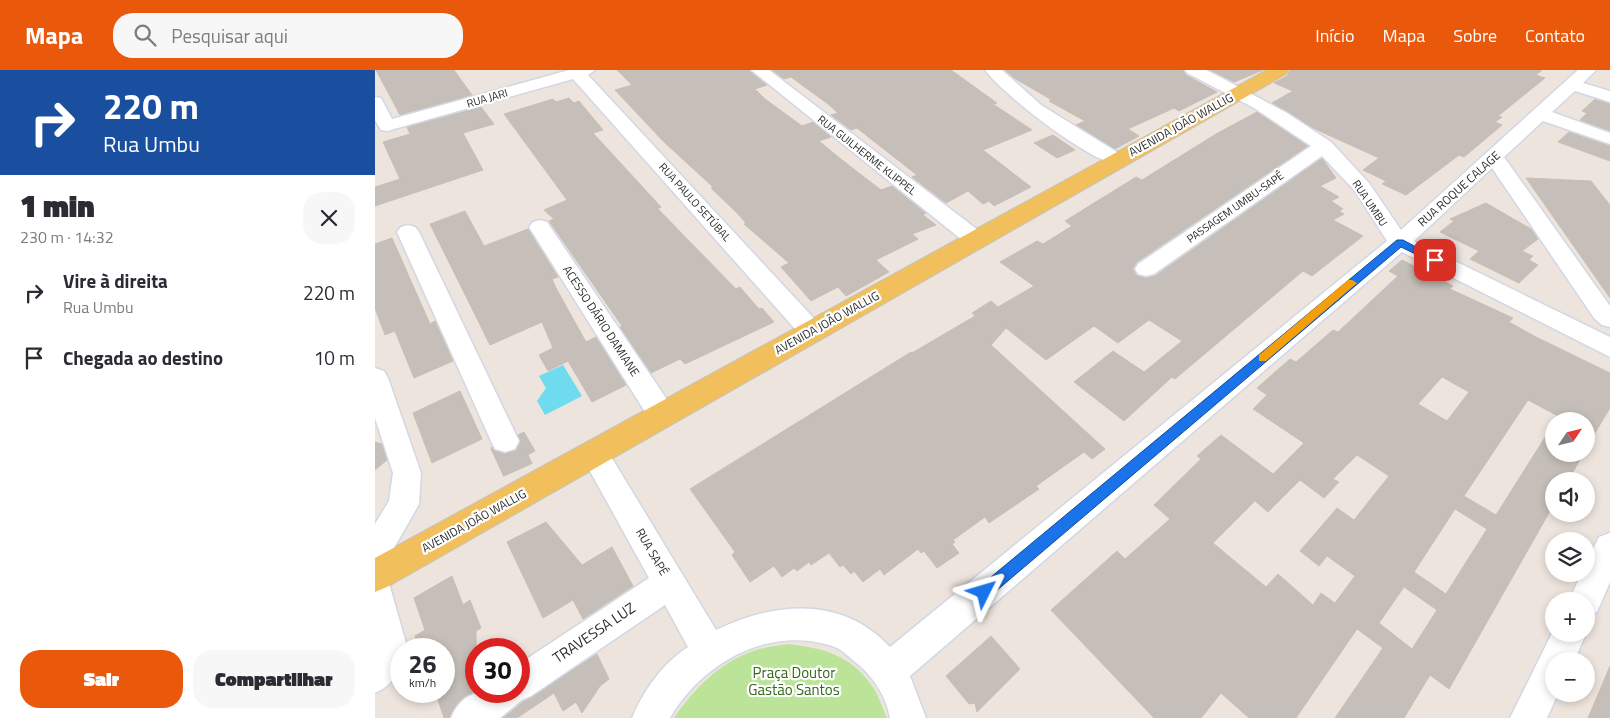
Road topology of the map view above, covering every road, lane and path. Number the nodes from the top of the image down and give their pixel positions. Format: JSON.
{"nodes":[{"id":1,"x":759,"y":70,"type":"edge"},
{"id":2,"x":993,"y":70,"type":"edge"},
{"id":3,"x":1193,"y":70,"type":"edge"},
{"id":4,"x":1279,"y":70,"type":"edge"},
{"id":5,"x":1588,"y":70,"type":"edge"},
{"id":6,"x":582,"y":71,"type":"edge"},
{"id":7,"x":1573,"y":85,"type":"junction"},
{"id":8,"x":1239,"y":93,"type":"junction"},
{"id":9,"x":1610,"y":97,"type":"edge"},
{"id":10,"x":375,"y":102,"type":"edge"},
{"id":11,"x":1549,"y":117,"type":"junction"},
{"id":12,"x":1610,"y":139,"type":"edge"},
{"id":13,"x":1324,"y":146,"type":"junction"},
{"id":14,"x":1494,"y":156,"type":"junction"},
{"id":15,"x":1118,"y":161,"type":"junction"},
{"id":16,"x":540,"y":227,"type":"dead end"},
{"id":17,"x":408,"y":232,"type":"dead end"},
{"id":18,"x":975,"y":239,"type":"junction"},
{"id":19,"x":1400,"y":242,"type":"junction"},
{"id":20,"x":1146,"y":269,"type":"dead end"},
{"id":21,"x":1610,"y":319,"type":"edge"},
{"id":22,"x":812,"y":332,"type":"junction"},
{"id":23,"x":1610,"y":348,"type":"edge"},
{"id":24,"x":375,"y":378,"type":"edge"},
{"id":25,"x":662,"y":416,"type":"junction"},
{"id":26,"x":505,"y":441,"type":"tunnel mouth"},
{"id":27,"x":595,"y":453,"type":"junction"},
{"id":28,"x":1610,"y":547,"type":"edge"},
{"id":29,"x":375,"y":552,"type":"edge"},
{"id":30,"x":375,"y":576,"type":"edge"},
{"id":31,"x":670,"y":582,"type":"junction"},
{"id":32,"x":375,"y":584,"type":"edge"},
{"id":33,"x":1589,"y":592,"type":"edge"},
{"id":34,"x":709,"y":651,"type":"junction"},
{"id":35,"x":889,"y":671,"type":"junction"},
{"id":36,"x":375,"y":675,"type":"edge"},
{"id":37,"x":530,"y":677,"type":"edge"},
{"id":38,"x":1545,"y":683,"type":"edge"},
{"id":39,"x":491,"y":703,"type":"edge"},
{"id":40,"x":469,"y":718,"type":"edge"},
{"id":41,"x":649,"y":718,"type":"edge"},
{"id":42,"x":908,"y":718,"type":"edge"},
{"id":43,"x":1527,"y":718,"type":"edge"}],
"edges":[{"from":1,"to":18,"type":"street","name":"RUA GUILHERME KLIPPEL"},
{"from":2,"to":15,"type":"street"},
{"from":3,"to":8,"type":"street","name":"RUA UMBU"},
{"from":4,"to":8,"type":"main road","name":"AVENIDA JOÃO WALLIG"},
{"from":5,"to":7,"type":"street","name":"RUA ROQUE CALAGE"},
{"from":6,"to":10,"type":"street","name":"RUA JARI"},
{"from":6,"to":22,"type":"street","name":"RUA PAULO SETÚBAL"},
{"from":7,"to":9,"type":"street"},
{"from":7,"to":11,"type":"street","name":"RUA ROQUE CALAGE"},
{"from":8,"to":13,"type":"street","name":"RUA UMBU"},
{"from":8,"to":15,"type":"main road","name":"AVENIDA JOÃO WALLIG"},
{"from":11,"to":12,"type":"street"},
{"from":11,"to":14,"type":"street","name":"RUA ROQUE CALAGE"},
{"from":13,"to":19,"type":"street","name":"RUA UMBU"},
{"from":13,"to":20,"type":"street","name":"PASSAGEM UMBU-SAPÊ"},
{"from":14,"to":19,"type":"street","name":"RUA ROQUE CALAGE"},
{"from":14,"to":21,"type":"street"},
{"from":15,"to":18,"type":"main road","name":"AVENIDA JOÃO WALLIG"},
{"from":16,"to":25,"type":"street","name":"ACESSO DÁRIO DAMIANE"},
{"from":17,"to":26,"type":"street"},
{"from":18,"to":22,"type":"main road","name":"AVENIDA JOÃO WALLIG"},
{"from":19,"to":23,"type":"street","name":"RUA UMBU"},
{"from":19,"to":35,"type":"street","name":"RUA ROQUE CALAGE"},
{"from":22,"to":25,"type":"main road","name":"AVENIDA JOÃO WALLIG"},
{"from":24,"to":29,"type":"street"},
{"from":25,"to":27,"type":"main road","name":"AVENIDA JOÃO WALLIG"},
{"from":27,"to":30,"type":"main road","name":"AVENIDA JOÃO WALLIG"},
{"from":27,"to":31,"type":"street","name":"RUA SAPÉ"},
{"from":28,"to":33,"type":"street"},
{"from":31,"to":34,"type":"street","name":"RUA SAPÉ"},
{"from":31,"to":37,"type":"street","name":"TRAVESSA LUZ"},
{"from":32,"to":36,"type":"street"},
{"from":34,"to":35,"type":"street"},
{"from":34,"to":41,"type":"street"},
{"from":35,"to":42,"type":"street"},
{"from":38,"to":43,"type":"street"},
{"from":39,"to":40,"type":"street"}]}
